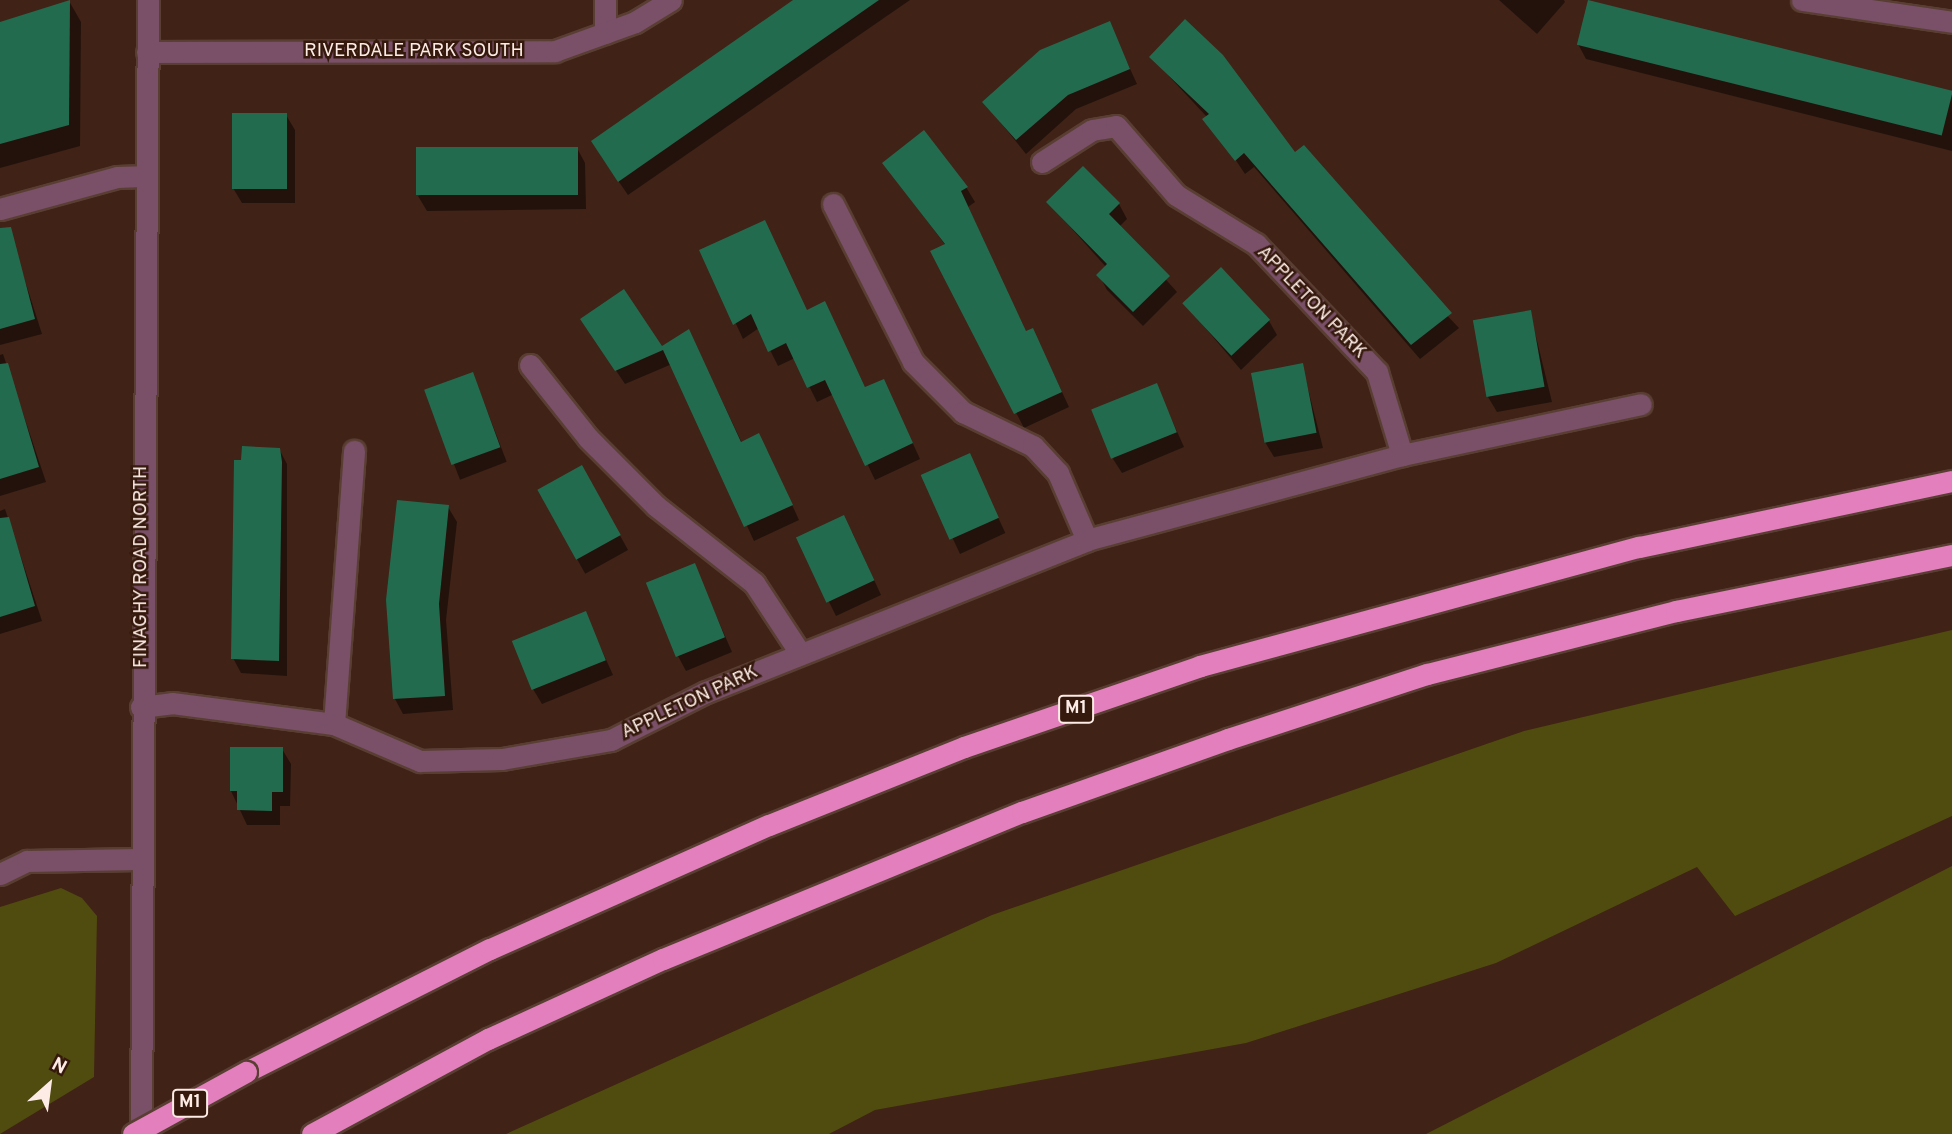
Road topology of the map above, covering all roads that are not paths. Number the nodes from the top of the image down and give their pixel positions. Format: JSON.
{"nodes":[{"id":1,"x":148,"y":0,"type":"edge"},
{"id":2,"x":606,"y":0,"type":"edge"},
{"id":3,"x":671,"y":0,"type":"edge"},
{"id":4,"x":1802,"y":0,"type":"edge"},
{"id":5,"x":1952,"y":22,"type":"edge"},
{"id":6,"x":605,"y":33,"type":"junction"},
{"id":7,"x":147,"y":52,"type":"junction"},
{"id":8,"x":1042,"y":162,"type":"dead end"},
{"id":9,"x":142,"y":176,"type":"junction"},
{"id":10,"x":833,"y":204,"type":"dead end"},
{"id":11,"x":0,"y":209,"type":"edge"},
{"id":12,"x":530,"y":365,"type":"dead end"},
{"id":13,"x":1641,"y":404,"type":"dead end"},
{"id":14,"x":354,"y":451,"type":"dead end"},
{"id":15,"x":1402,"y":455,"type":"junction"},
{"id":16,"x":1952,"y":481,"type":"edge"},
{"id":17,"x":1087,"y":540,"type":"junction"},
{"id":18,"x":1952,"y":555,"type":"edge"},
{"id":19,"x":800,"y":653,"type":"junction"},
{"id":20,"x":141,"y":707,"type":"junction"},
{"id":21,"x":334,"y":724,"type":"junction"},
{"id":22,"x":139,"y":859,"type":"junction"},
{"id":23,"x":0,"y":874,"type":"edge"},
{"id":24,"x":133,"y":1134,"type":"edge"},
{"id":25,"x":141,"y":1134,"type":"edge"},
{"id":26,"x":312,"y":1134,"type":"edge"}],
"edges":[{"from":1,"to":7,"type":"street","name":"FINAGHY ROAD NORTH"},
{"from":2,"to":6,"type":"street"},
{"from":3,"to":6,"type":"street","name":"RIVERDALE PARK SOUTH"},
{"from":4,"to":5,"type":"street"},
{"from":6,"to":7,"type":"street","name":"RIVERDALE PARK SOUTH"},
{"from":7,"to":9,"type":"street","name":"FINAGHY ROAD NORTH"},
{"from":8,"to":15,"type":"street","name":"APPLETON PARK"},
{"from":9,"to":11,"type":"street"},
{"from":9,"to":20,"type":"street","name":"FINAGHY ROAD NORTH"},
{"from":10,"to":17,"type":"street"},
{"from":12,"to":19,"type":"street"},
{"from":13,"to":15,"type":"street","name":"APPLETON PARK"},
{"from":14,"to":21,"type":"street"},
{"from":15,"to":17,"type":"street","name":"APPLETON PARK"},
{"from":16,"to":24,"type":"highway","number":"M1","bridge":true},
{"from":17,"to":19,"type":"street","name":"APPLETON PARK"},
{"from":18,"to":26,"type":"highway"},
{"from":19,"to":21,"type":"street","name":"APPLETON PARK"},
{"from":20,"to":21,"type":"street","name":"APPLETON PARK"},
{"from":20,"to":22,"type":"street","name":"FINAGHY ROAD NORTH"},
{"from":22,"to":23,"type":"street"},
{"from":22,"to":25,"type":"street","name":"FINAGHY ROAD NORTH"}]}
